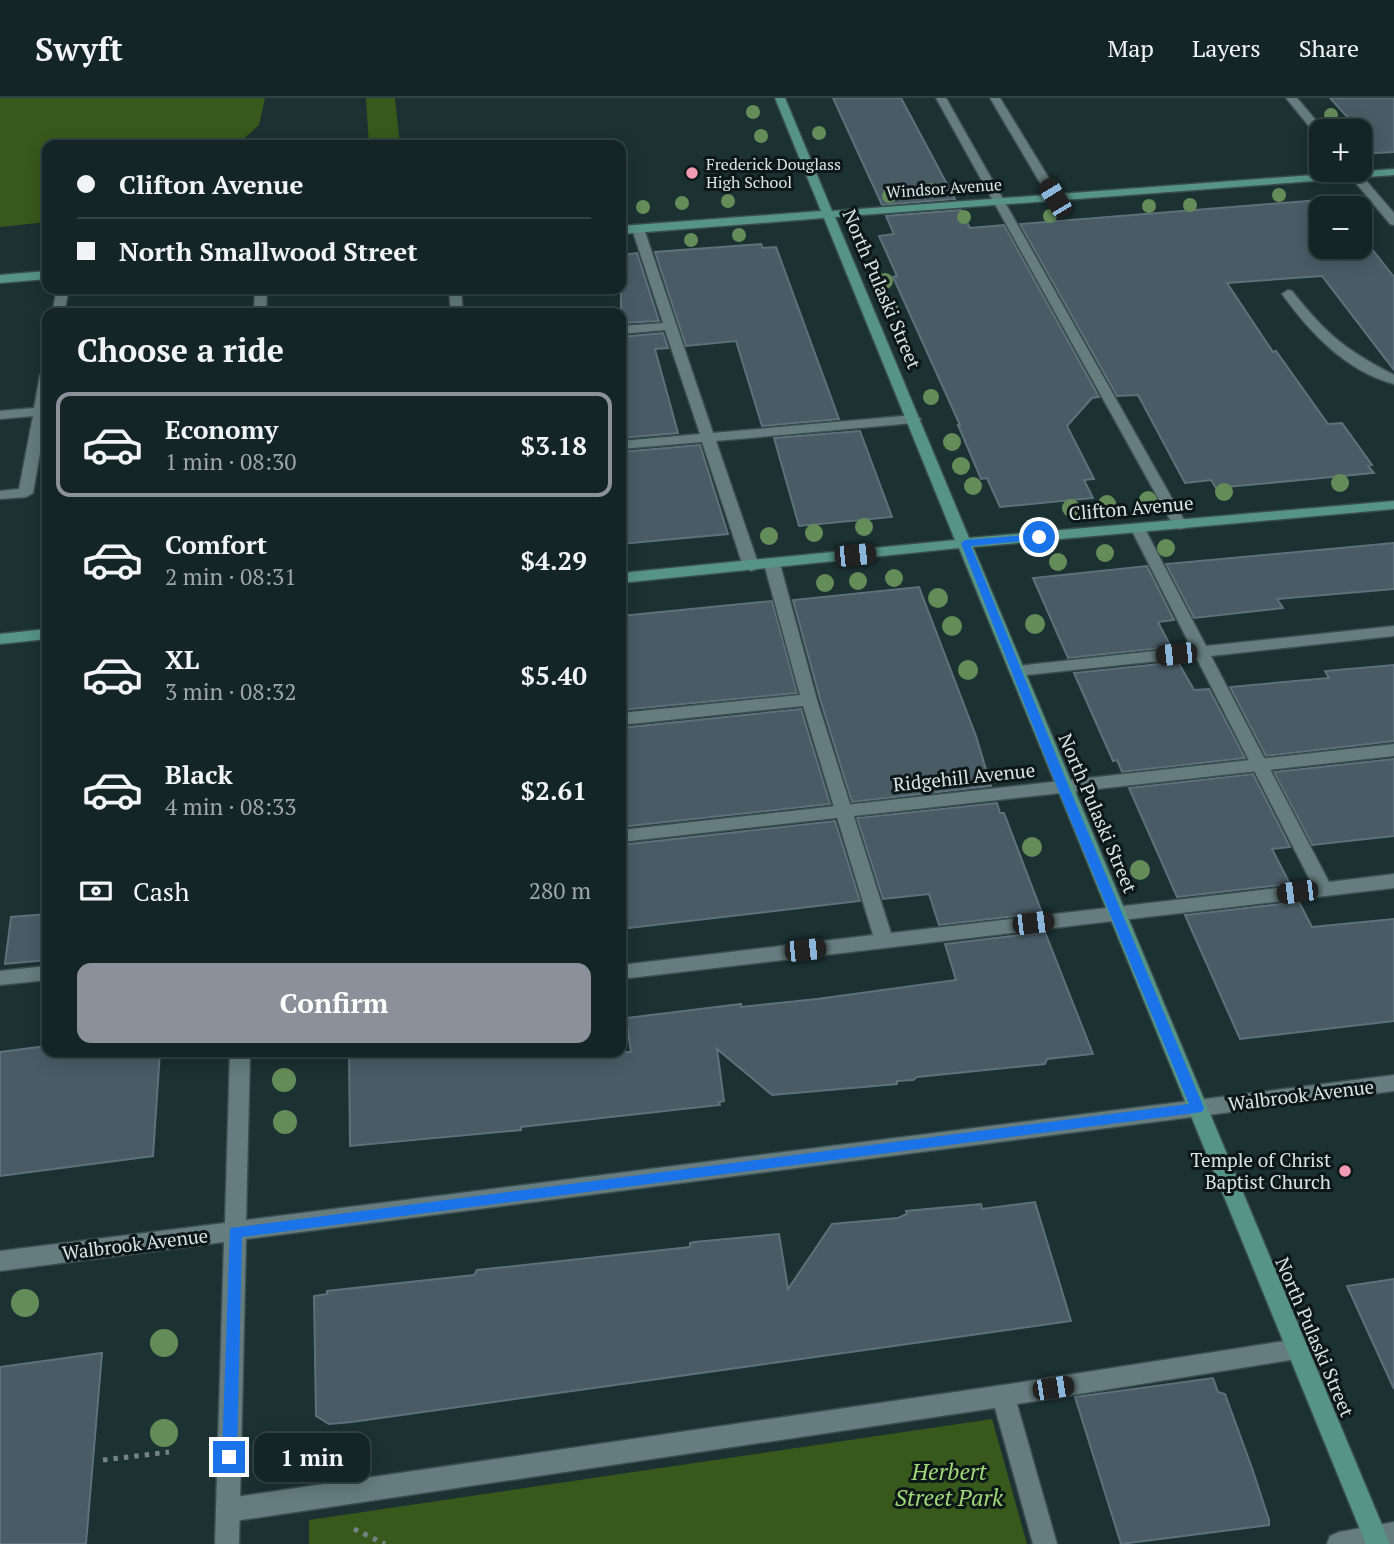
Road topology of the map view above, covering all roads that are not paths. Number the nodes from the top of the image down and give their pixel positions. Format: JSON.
{"nodes":[{"id":1,"x":780,"y":98,"type":"edge"},
{"id":2,"x":941,"y":98,"type":"edge"},
{"id":3,"x":996,"y":98,"type":"edge"},
{"id":4,"x":1291,"y":98,"type":"edge"},
{"id":5,"x":1309,"y":120,"type":"edge"},
{"id":6,"x":1372,"y":172,"type":"edge"},
{"id":7,"x":1394,"y":172,"type":"edge"},
{"id":8,"x":1309,"y":176,"type":"edge"},
{"id":9,"x":1361,"y":182,"type":"edge"},
{"id":10,"x":1055,"y":198,"type":"junction"},
{"id":11,"x":997,"y":202,"type":"junction"},
{"id":12,"x":827,"y":214,"type":"junction"},
{"id":13,"x":1394,"y":221,"type":"edge"},
{"id":14,"x":638,"y":229,"type":"junction"},
{"id":15,"x":626,"y":230,"type":"edge"},
{"id":16,"x":42,"y":275,"type":"edge"},
{"id":17,"x":0,"y":279,"type":"edge"},
{"id":18,"x":1289,"y":294,"type":"dead end"},
{"id":19,"x":671,"y":326,"type":"junction"},
{"id":20,"x":626,"y":330,"type":"edge"},
{"id":21,"x":1394,"y":380,"type":"edge"},
{"id":22,"x":42,"y":405,"type":"edge"},
{"id":23,"x":41,"y":411,"type":"junction"},
{"id":24,"x":0,"y":415,"type":"edge"},
{"id":25,"x":914,"y":419,"type":"junction"},
{"id":26,"x":708,"y":438,"type":"junction"},
{"id":27,"x":626,"y":445,"type":"edge"},
{"id":28,"x":0,"y":495,"type":"edge"},
{"id":29,"x":1394,"y":506,"type":"edge"},
{"id":30,"x":1180,"y":525,"type":"junction"},
{"id":31,"x":1138,"y":529,"type":"junction"},
{"id":32,"x":965,"y":543,"type":"junction"},
{"id":33,"x":772,"y":564,"type":"junction"},
{"id":34,"x":751,"y":566,"type":"junction"},
{"id":35,"x":626,"y":578,"type":"edge"},
{"id":36,"x":1394,"y":631,"type":"edge"},
{"id":37,"x":42,"y":635,"type":"edge"},
{"id":38,"x":0,"y":639,"type":"edge"},
{"id":39,"x":1199,"y":651,"type":"junction"},
{"id":40,"x":1017,"y":671,"type":"junction"},
{"id":41,"x":808,"y":700,"type":"junction"},
{"id":42,"x":626,"y":718,"type":"edge"},
{"id":43,"x":1394,"y":750,"type":"edge"},
{"id":44,"x":1259,"y":765,"type":"junction"},
{"id":45,"x":1063,"y":787,"type":"junction"},
{"id":46,"x":844,"y":811,"type":"junction"},
{"id":47,"x":626,"y":835,"type":"edge"},
{"id":48,"x":1394,"y":881,"type":"edge"},
{"id":49,"x":1324,"y":889,"type":"junction"},
{"id":50,"x":1116,"y":913,"type":"junction"},
{"id":51,"x":884,"y":941,"type":"junction"},
{"id":52,"x":626,"y":971,"type":"edge"},
{"id":53,"x":42,"y":974,"type":"edge"},
{"id":54,"x":0,"y":978,"type":"edge"},
{"id":55,"x":240,"y":1057,"type":"edge"},
{"id":56,"x":1394,"y":1083,"type":"edge"},
{"id":57,"x":1197,"y":1108,"type":"junction"},
{"id":58,"x":235,"y":1232,"type":"junction"},
{"id":59,"x":0,"y":1261,"type":"edge"},
{"id":60,"x":1297,"y":1349,"type":"junction"},
{"id":61,"x":1003,"y":1396,"type":"junction"},
{"id":62,"x":228,"y":1510,"type":"junction"},
{"id":63,"x":1382,"y":1538,"type":"edge"},
{"id":64,"x":227,"y":1544,"type":"edge"},
{"id":65,"x":1045,"y":1544,"type":"edge"},
{"id":66,"x":1339,"y":1544,"type":"edge"}],
"edges":[{"from":1,"to":12,"type":"street","name":"North Pulaski Street"},
{"from":2,"to":11,"type":"street"},
{"from":3,"to":10,"type":"street"},
{"from":4,"to":5,"type":"street"},
{"from":6,"to":7,"type":"street","name":"Windsor Avenue"},
{"from":8,"to":10,"type":"street","name":"Windsor Avenue"},
{"from":9,"to":13,"type":"street"},
{"from":10,"to":11,"type":"street","name":"Windsor Avenue"},
{"from":11,"to":12,"type":"street","name":"Windsor Avenue"},
{"from":11,"to":30,"type":"street"},
{"from":12,"to":14,"type":"street","name":"Windsor Avenue"},
{"from":12,"to":25,"type":"street","name":"North Pulaski Street"},
{"from":14,"to":15,"type":"street","name":"Windsor Avenue"},
{"from":14,"to":19,"type":"street"},
{"from":16,"to":17,"type":"street"},
{"from":18,"to":21,"type":"street"},
{"from":19,"to":20,"type":"street"},
{"from":19,"to":26,"type":"street"},
{"from":22,"to":23,"type":"street"},
{"from":23,"to":24,"type":"street"},
{"from":23,"to":28,"type":"street"},
{"from":25,"to":26,"type":"street"},
{"from":25,"to":32,"type":"street","name":"North Pulaski Street"},
{"from":26,"to":27,"type":"street"},
{"from":26,"to":34,"type":"street"},
{"from":29,"to":30,"type":"street","name":"Clifton Avenue"},
{"from":30,"to":31,"type":"street","name":"Clifton Avenue"},
{"from":31,"to":32,"type":"street","name":"Clifton Avenue"},
{"from":31,"to":39,"type":"street"},
{"from":32,"to":33,"type":"street","name":"Clifton Avenue"},
{"from":32,"to":40,"type":"street","name":"North Pulaski Street"},
{"from":33,"to":34,"type":"street","name":"Clifton Avenue"},
{"from":33,"to":41,"type":"street"},
{"from":34,"to":35,"type":"street","name":"Clifton Avenue"},
{"from":36,"to":39,"type":"street"},
{"from":37,"to":38,"type":"street"},
{"from":39,"to":40,"type":"street"},
{"from":39,"to":44,"type":"street"},
{"from":40,"to":45,"type":"street","name":"North Pulaski Street"},
{"from":41,"to":42,"type":"street"},
{"from":41,"to":46,"type":"street"},
{"from":43,"to":44,"type":"street","name":"Ridgehill Avenue"},
{"from":44,"to":45,"type":"street","name":"Ridgehill Avenue"},
{"from":44,"to":49,"type":"street"},
{"from":45,"to":46,"type":"street","name":"Ridgehill Avenue"},
{"from":45,"to":50,"type":"street","name":"North Pulaski Street"},
{"from":46,"to":47,"type":"street","name":"Ridgehill Avenue"},
{"from":46,"to":51,"type":"street"},
{"from":48,"to":49,"type":"street"},
{"from":49,"to":50,"type":"street"},
{"from":50,"to":51,"type":"street"},
{"from":50,"to":57,"type":"street","name":"North Pulaski Street"},
{"from":51,"to":52,"type":"street"},
{"from":53,"to":54,"type":"street"},
{"from":55,"to":58,"type":"street"},
{"from":56,"to":57,"type":"street","name":"Walbrook Avenue"},
{"from":57,"to":58,"type":"street","name":"Walbrook Avenue"},
{"from":57,"to":60,"type":"street","name":"North Pulaski Street"},
{"from":58,"to":59,"type":"street","name":"Walbrook Avenue"},
{"from":58,"to":62,"type":"street"},
{"from":60,"to":61,"type":"street"},
{"from":60,"to":63,"type":"street","name":"North Pulaski Street"},
{"from":61,"to":62,"type":"street"},
{"from":61,"to":65,"type":"street"},
{"from":62,"to":64,"type":"street"},
{"from":63,"to":66,"type":"street"}]}
